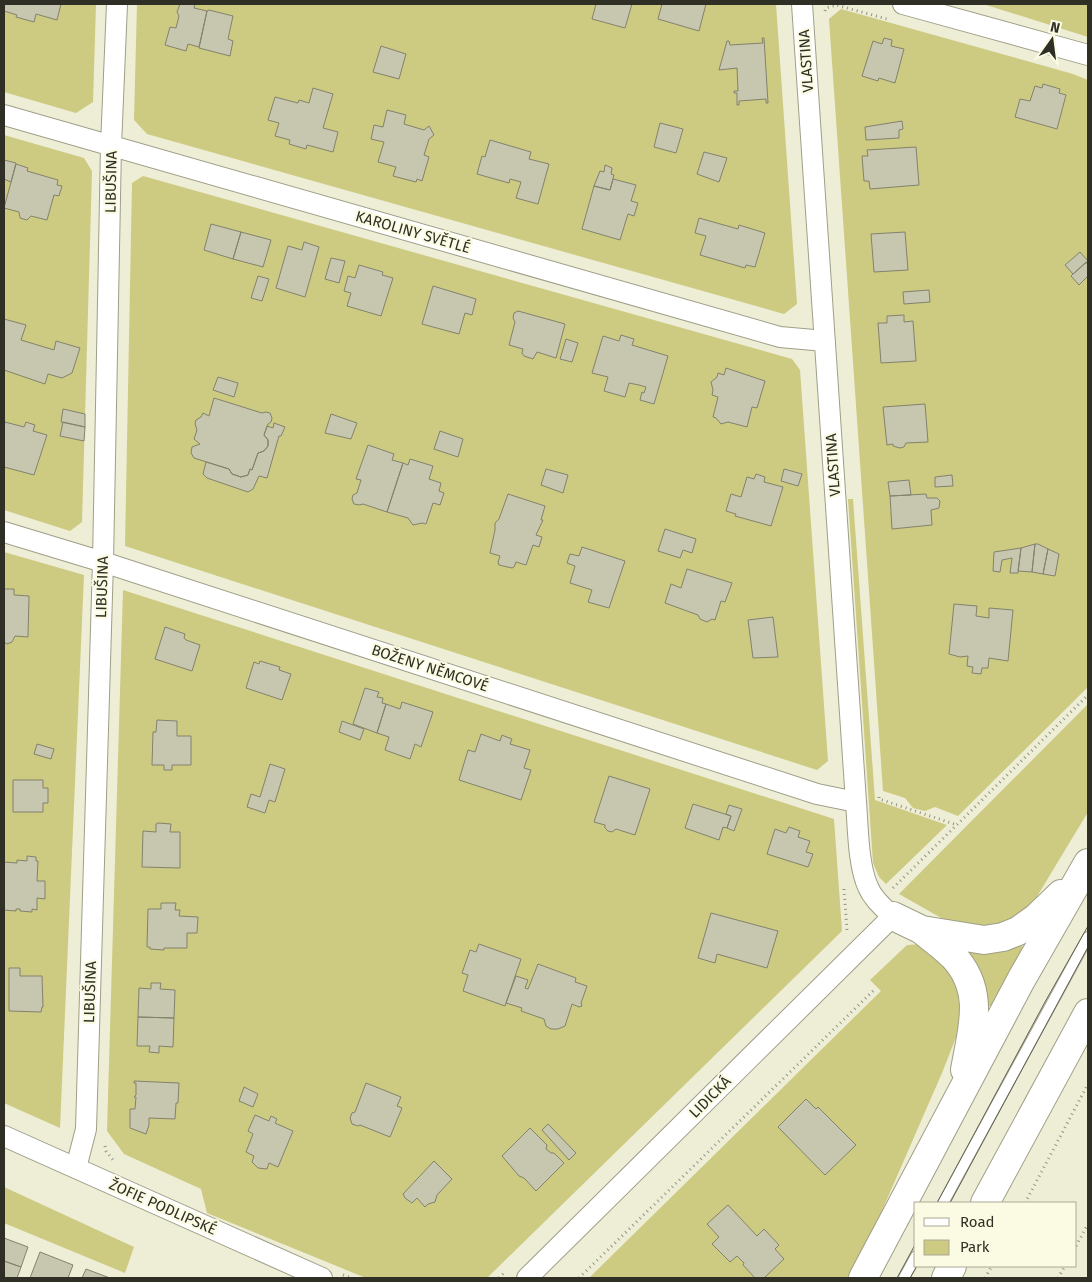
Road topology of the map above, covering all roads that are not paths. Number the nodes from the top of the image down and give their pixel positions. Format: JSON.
{"nodes":[{"id":1,"x":117,"y":4,"type":"edge"},
{"id":2,"x":802,"y":4,"type":"edge"},
{"id":3,"x":897,"y":12,"type":"edge"},
{"id":4,"x":1088,"y":55,"type":"edge"},
{"id":5,"x":4,"y":115,"type":"edge"},
{"id":6,"x":112,"y":146,"type":"junction"},
{"id":7,"x":824,"y":341,"type":"junction"},
{"id":8,"x":4,"y":532,"type":"edge"},
{"id":9,"x":103,"y":562,"type":"junction"},
{"id":10,"x":856,"y":802,"type":"junction"},
{"id":11,"x":1086,"y":868,"type":"edge"},
{"id":12,"x":886,"y":910,"type":"junction"},
{"id":13,"x":922,"y":930,"type":"junction"},
{"id":14,"x":1088,"y":937,"type":"edge"},
{"id":15,"x":1088,"y":1013,"type":"edge"},
{"id":16,"x":961,"y":1094,"type":"junction"},
{"id":17,"x":4,"y":1136,"type":"edge"},
{"id":18,"x":76,"y":1168,"type":"junction"},
{"id":19,"x":944,"y":1202,"type":"edge"},
{"id":20,"x":986,"y":1202,"type":"edge"},
{"id":21,"x":914,"y":1260,"type":"edge"},
{"id":22,"x":322,"y":1278,"type":"edge"},
{"id":23,"x":527,"y":1278,"type":"edge"},
{"id":24,"x":863,"y":1278,"type":"edge"},
{"id":25,"x":904,"y":1278,"type":"edge"}],
"edges":[{"from":1,"to":6,"type":"street","name":"LIBUŠINA"},
{"from":2,"to":7,"type":"street","name":"VLASTINA"},
{"from":3,"to":4,"type":"street"},
{"from":5,"to":6,"type":"street","name":"KAROLINY SVĚTLÉ"},
{"from":6,"to":7,"type":"street","name":"KAROLINY SVĚTLÉ"},
{"from":6,"to":9,"type":"street","name":"LIBUŠINA"},
{"from":7,"to":10,"type":"street","name":"VLASTINA"},
{"from":8,"to":9,"type":"street","name":"BOŽENY NĚMCOVÉ"},
{"from":9,"to":10,"type":"street","name":"BOŽENY NĚMCOVÉ"},
{"from":9,"to":18,"type":"street","name":"LIBUŠINA"},
{"from":10,"to":12,"type":"street","name":"VLASTINA"},
{"from":11,"to":13,"type":"main road"},
{"from":11,"to":16,"type":"main road"},
{"from":12,"to":13,"type":"main road"},
{"from":12,"to":23,"type":"street","name":"LIDICKÁ"},
{"from":13,"to":16,"type":"main road"},
{"from":14,"to":19,"type":"lane"},
{"from":15,"to":20,"type":"main road"},
{"from":16,"to":24,"type":"main road"},
{"from":17,"to":18,"type":"street","name":"ŽOFIE PODLIPSKÉ"},
{"from":18,"to":22,"type":"street","name":"ŽOFIE PODLIPSKÉ"},
{"from":21,"to":25,"type":"lane"}]}
